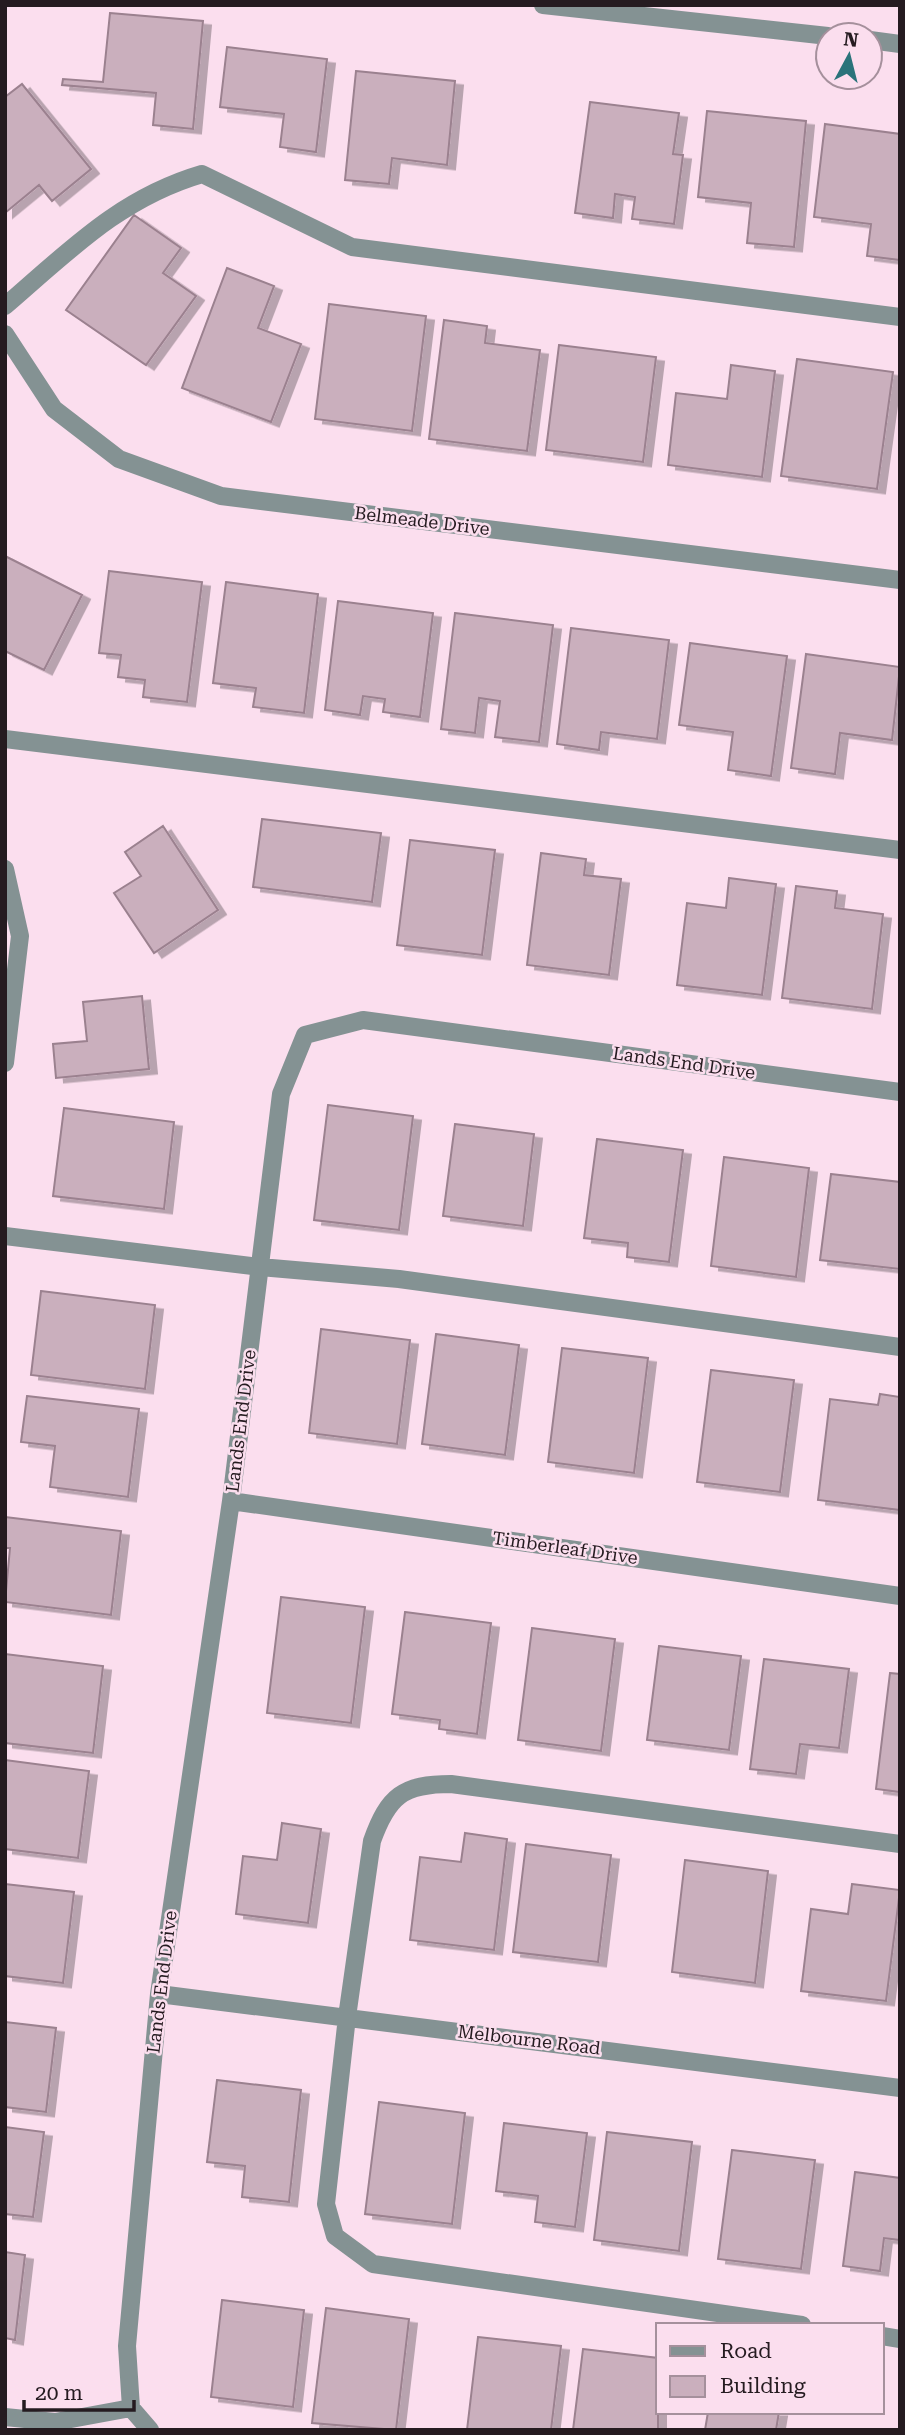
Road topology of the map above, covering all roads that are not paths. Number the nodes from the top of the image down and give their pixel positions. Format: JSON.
{"nodes":[{"id":1,"x":543,"y":5,"type":"edge"},
{"id":2,"x":814,"y":34,"type":"edge"},
{"id":3,"x":5,"y":306,"type":"edge"},
{"id":4,"x":900,"y":317,"type":"edge"},
{"id":5,"x":5,"y":334,"type":"edge"},
{"id":6,"x":900,"y":580,"type":"edge"},
{"id":7,"x":5,"y":739,"type":"edge"},
{"id":8,"x":900,"y":850,"type":"edge"},
{"id":9,"x":5,"y":869,"type":"edge"},
{"id":10,"x":5,"y":1063,"type":"edge"},
{"id":11,"x":900,"y":1091,"type":"edge"},
{"id":12,"x":5,"y":1236,"type":"edge"},
{"id":13,"x":260,"y":1267,"type":"junction"},
{"id":14,"x":900,"y":1347,"type":"edge"},
{"id":15,"x":231,"y":1500,"type":"junction"},
{"id":16,"x":900,"y":1596,"type":"edge"},
{"id":17,"x":900,"y":1843,"type":"edge"},
{"id":18,"x":159,"y":1994,"type":"junction"},
{"id":19,"x":347,"y":2017,"type":"junction"},
{"id":20,"x":900,"y":2088,"type":"edge"},
{"id":21,"x":788,"y":2323,"type":"edge"},
{"id":22,"x":131,"y":2408,"type":"junction"},
{"id":23,"x":5,"y":2417,"type":"edge"},
{"id":24,"x":150,"y":2430,"type":"edge"}],
"edges":[{"from":1,"to":2,"type":"street"},
{"from":3,"to":4,"type":"street"},
{"from":5,"to":6,"type":"street","name":"Belmeade Drive"},
{"from":7,"to":8,"type":"street"},
{"from":9,"to":10,"type":"street"},
{"from":11,"to":13,"type":"street","name":"Lands End Drive"},
{"from":12,"to":13,"type":"street"},
{"from":13,"to":14,"type":"street"},
{"from":13,"to":15,"type":"street","name":"Lands End Drive"},
{"from":15,"to":16,"type":"street","name":"Timberleaf Drive"},
{"from":15,"to":18,"type":"street","name":"Lands End Drive"},
{"from":17,"to":19,"type":"street"},
{"from":18,"to":19,"type":"street","name":"Melbourne Road"},
{"from":18,"to":22,"type":"street","name":"Lands End Drive"},
{"from":19,"to":20,"type":"street","name":"Melbourne Road"},
{"from":19,"to":21,"type":"street"},
{"from":22,"to":23,"type":"street"},
{"from":22,"to":24,"type":"street"}]}
